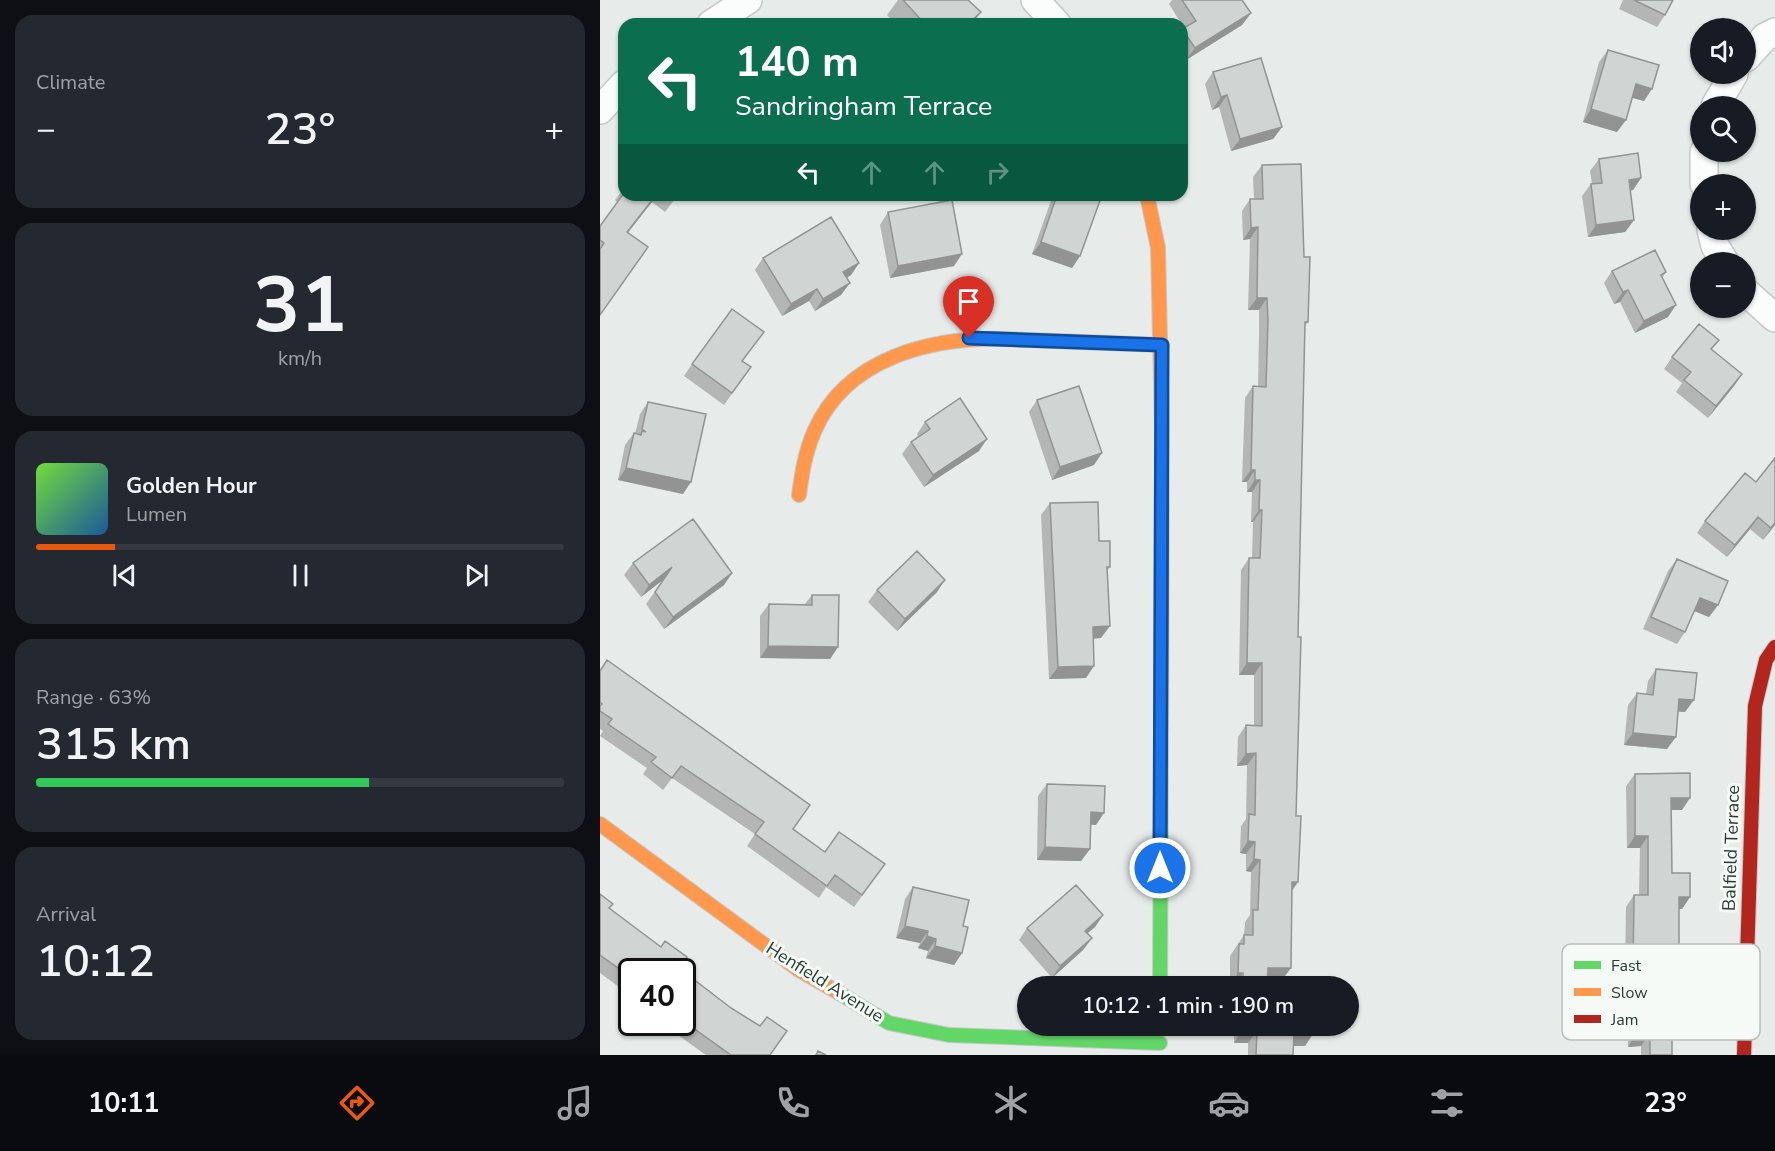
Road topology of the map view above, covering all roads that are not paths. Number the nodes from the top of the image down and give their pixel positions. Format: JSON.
{"nodes":[{"id":1,"x":748,"y":0,"type":"edge"},
{"id":2,"x":1035,"y":0,"type":"edge"},
{"id":3,"x":720,"y":18,"type":"edge"},
{"id":4,"x":1052,"y":18,"type":"edge"},
{"id":5,"x":1775,"y":32,"type":"edge"},
{"id":6,"x":1756,"y":47,"type":"edge"},
{"id":7,"x":618,"y":90,"type":"edge"},
{"id":8,"x":600,"y":110,"type":"edge"},
{"id":9,"x":1148,"y":201,"type":"edge"},
{"id":10,"x":1756,"y":301,"type":"edge"},
{"id":11,"x":1775,"y":318,"type":"edge"},
{"id":12,"x":1162,"y":345,"type":"junction"},
{"id":13,"x":799,"y":495,"type":"dead end"},
{"id":14,"x":1775,"y":647,"type":"edge"},
{"id":15,"x":600,"y":824,"type":"edge"},
{"id":16,"x":1747,"y":944,"type":"edge"},
{"id":17,"x":1160,"y":976,"type":"edge"},
{"id":18,"x":1744,"y":1040,"type":"edge"},
{"id":19,"x":1160,"y":1041,"type":"edge"},
{"id":20,"x":1744,"y":1055,"type":"edge"}],
"edges":[{"from":1,"to":3,"type":"street"},
{"from":2,"to":4,"type":"street"},
{"from":5,"to":6,"type":"street"},
{"from":7,"to":8,"type":"street"},
{"from":9,"to":12,"type":"street"},
{"from":10,"to":11,"type":"street"},
{"from":12,"to":13,"type":"street"},
{"from":12,"to":17,"type":"street"},
{"from":14,"to":16,"type":"street","name":"Balfield Terrace"},
{"from":15,"to":19,"type":"street","name":"Henfield Avenue"},
{"from":18,"to":20,"type":"street","name":"Balfield Terrace"}]}
